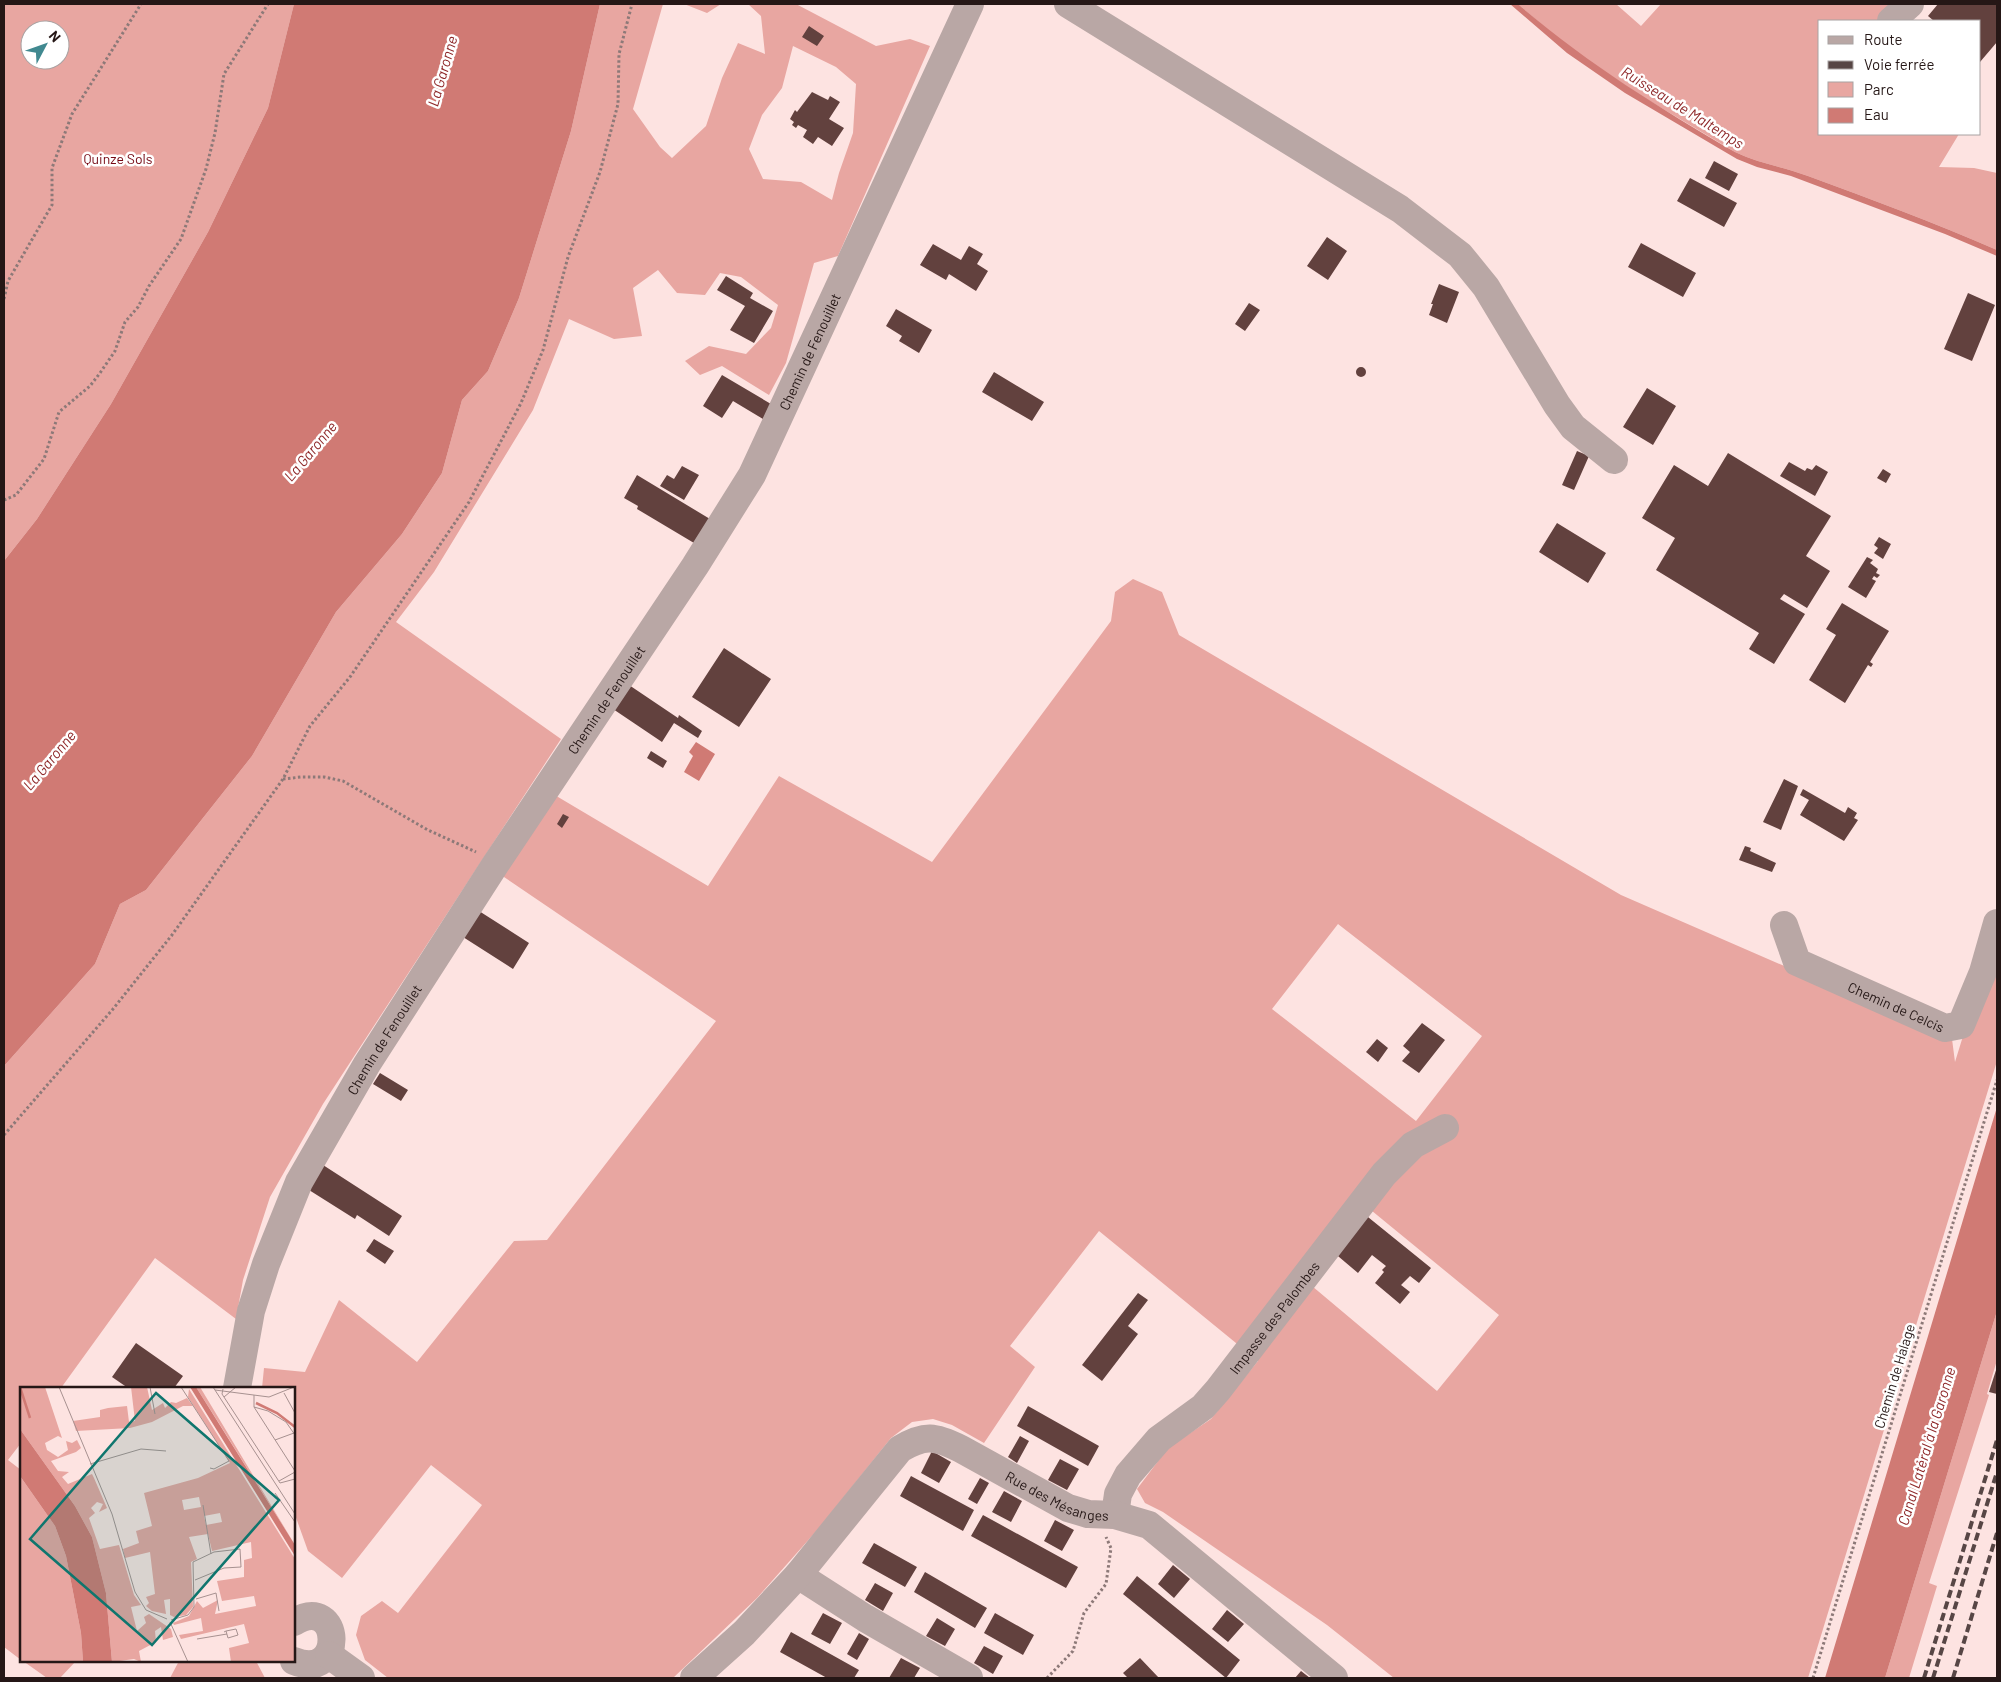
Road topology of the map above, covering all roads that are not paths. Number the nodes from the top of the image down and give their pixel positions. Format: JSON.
{"nodes":[{"id":1,"x":970,"y":4,"type":"edge"},
{"id":2,"x":1068,"y":4,"type":"edge"},
{"id":3,"x":1910,"y":4,"type":"edge"},
{"id":4,"x":1892,"y":20,"type":"edge"},
{"id":5,"x":1614,"y":460,"type":"dead end"},
{"id":6,"x":1997,"y":923,"type":"edge"},
{"id":7,"x":1784,"y":925,"type":"dead end"},
{"id":8,"x":1446,"y":1128,"type":"dead end"},
{"id":9,"x":237,"y":1387,"type":"edge"},
{"id":10,"x":1109,"y":1515,"type":"junction"},
{"id":11,"x":798,"y":1575,"type":"junction"},
{"id":12,"x":297,"y":1612,"type":"edge"},
{"id":13,"x":329,"y":1655,"type":"junction"},
{"id":14,"x":299,"y":1668,"type":"edge"},
{"id":15,"x":361,"y":1678,"type":"edge"},
{"id":16,"x":694,"y":1678,"type":"edge"},
{"id":17,"x":969,"y":1678,"type":"edge"},
{"id":18,"x":1334,"y":1678,"type":"edge"}],
"edges":[{"from":1,"to":9,"type":"street","name":"Chemin de Fenouillet"},
{"from":2,"to":5,"type":"street"},
{"from":3,"to":4,"type":"street"},
{"from":6,"to":7,"type":"street","name":"Chemin de Celcis"},
{"from":8,"to":10,"type":"street","name":"Impasse des Palombes"},
{"from":10,"to":11,"type":"street","name":"Rue des Mésanges"},
{"from":10,"to":18,"type":"street","name":"Rue des Mésanges"},
{"from":11,"to":16,"type":"street","name":"Rue des Mésanges"},
{"from":11,"to":17,"type":"street"},
{"from":12,"to":13,"type":"street"},
{"from":13,"to":14,"type":"street"},
{"from":13,"to":15,"type":"street"}]}
